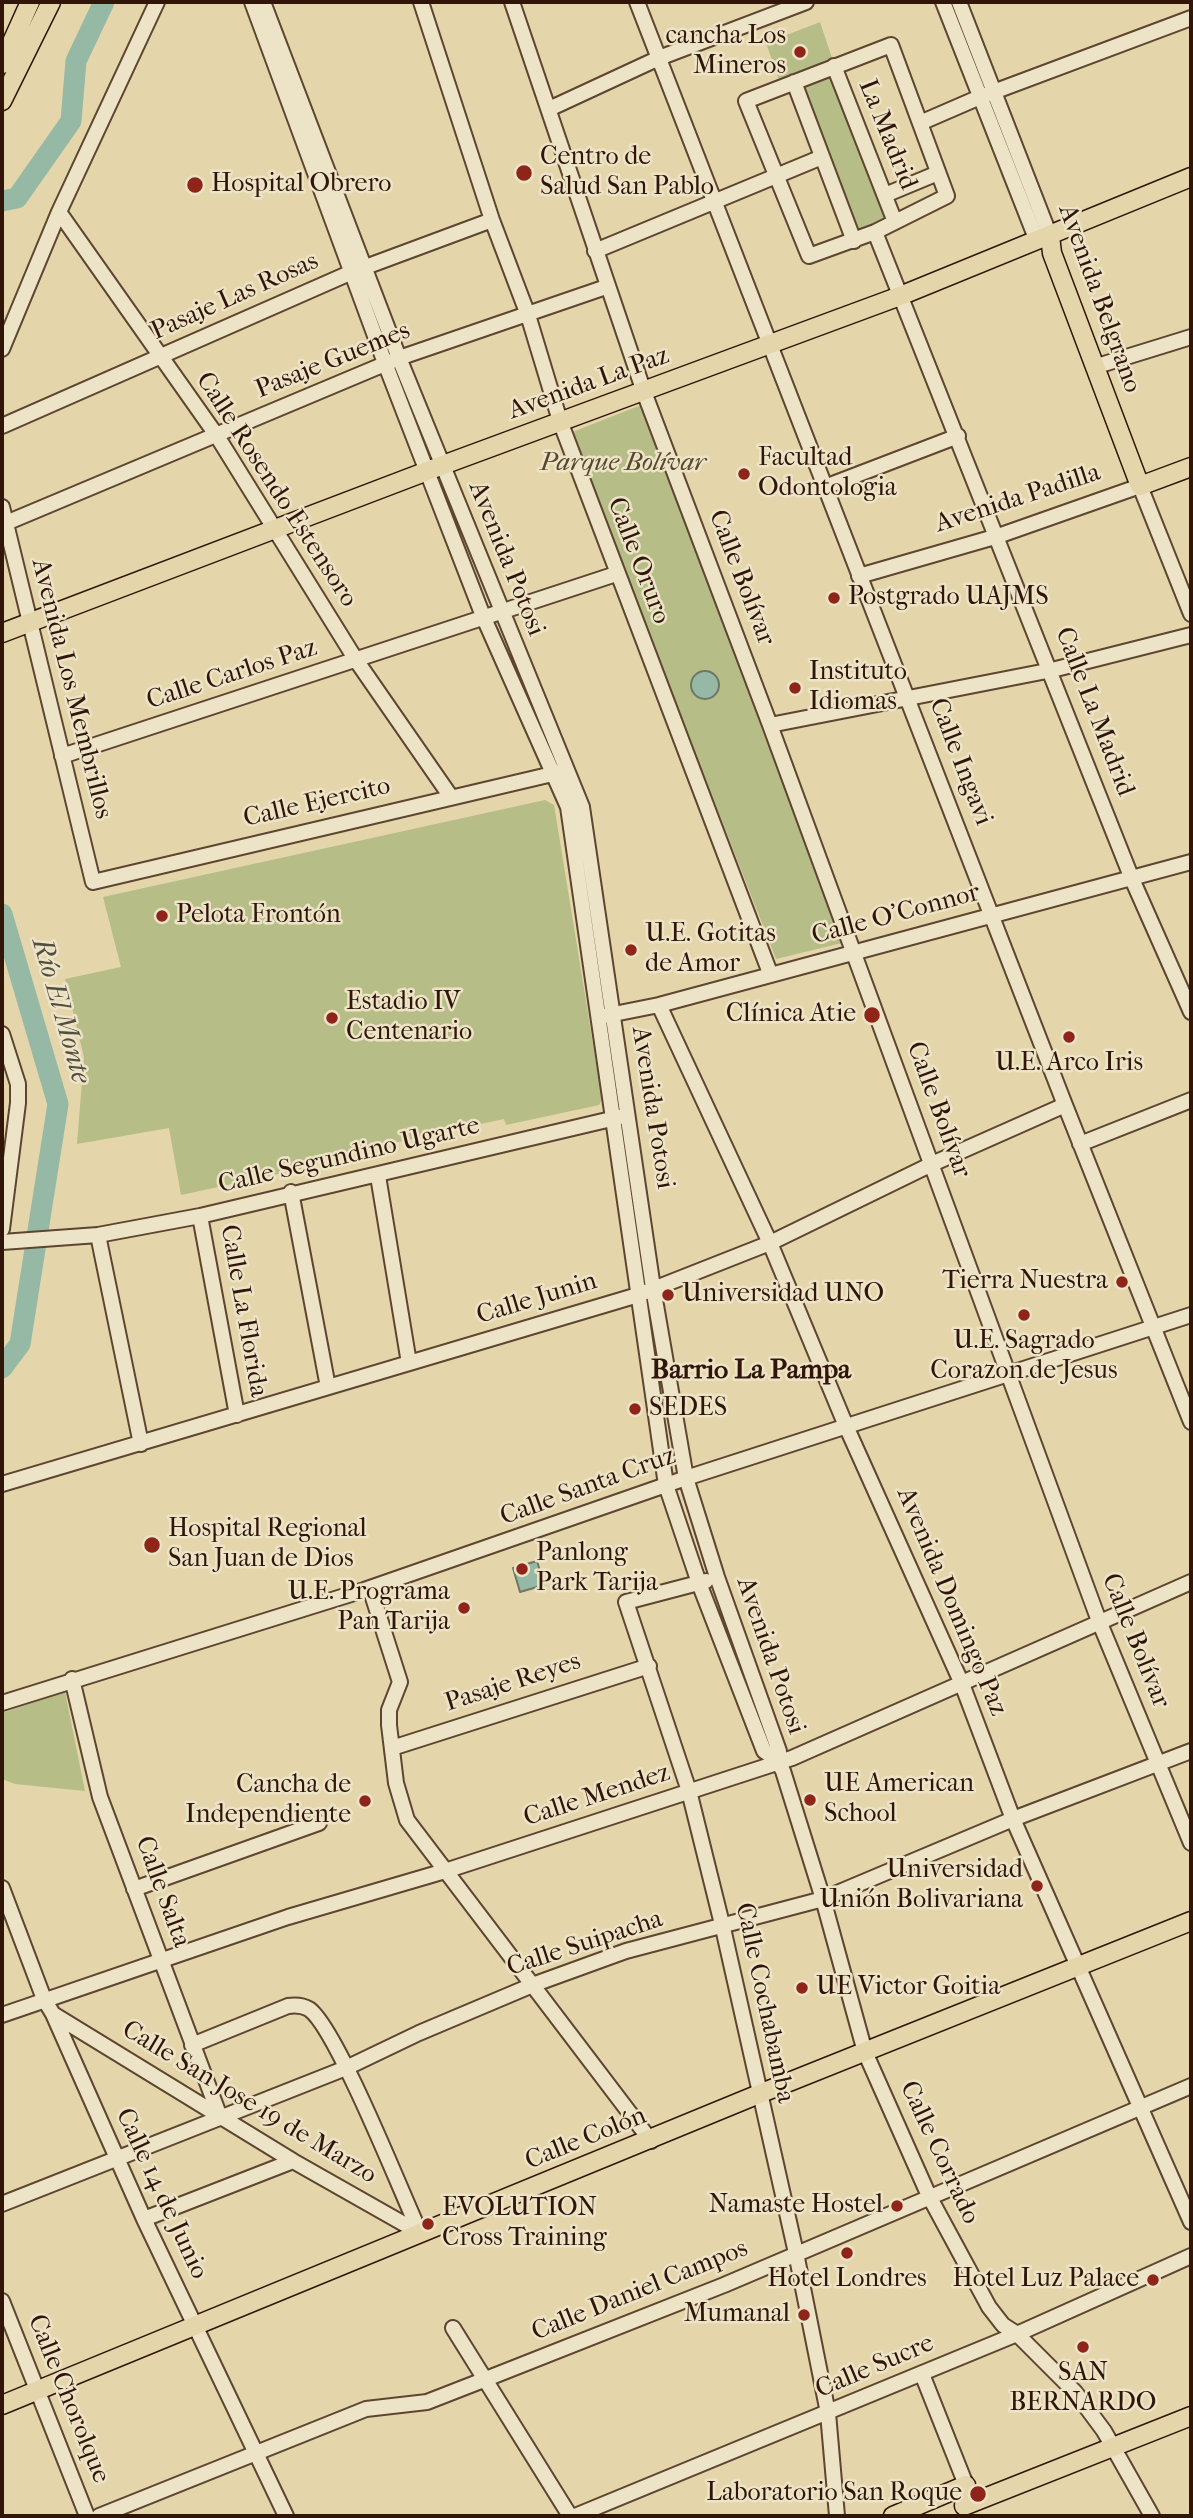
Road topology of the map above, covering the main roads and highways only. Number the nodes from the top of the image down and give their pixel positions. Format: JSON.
{"nodes":[{"id":1,"x":30,"y":2,"type":"edge"},
{"id":2,"x":51,"y":2,"type":"edge"},
{"id":3,"x":4,"y":53,"type":"edge"},
{"id":4,"x":2,"y":101,"type":"edge"},
{"id":5,"x":1191,"y":177,"type":"edge"},
{"id":6,"x":1043,"y":238,"type":"junction"},
{"id":7,"x":1191,"y":467,"type":"edge"},
{"id":8,"x":1140,"y":486,"type":"joint"},
{"id":9,"x":2,"y":634,"type":"edge"},
{"id":10,"x":1191,"y":1921,"type":"edge"},
{"id":11,"x":2,"y":2405,"type":"edge"},
{"id":12,"x":1191,"y":2416,"type":"edge"},
{"id":13,"x":966,"y":2511,"type":"edge"},
{"id":14,"x":893,"y":2516,"type":"edge"}],
"edges":[{"from":1,"to":3,"type":"main road"},
{"from":2,"to":4,"type":"main road"},
{"from":5,"to":6,"type":"main road","name":"Avenida La Paz"},
{"from":6,"to":8,"type":"main road","name":"Avenida Belgrano"},
{"from":6,"to":9,"type":"main road","name":"Avenida La Paz"},
{"from":7,"to":8,"type":"main road","name":"Avenida Padilla"},
{"from":10,"to":11,"type":"main road","name":"Calle Colón"},
{"from":12,"to":13,"type":"main road"},
{"from":13,"to":14,"type":"main road"}]}
